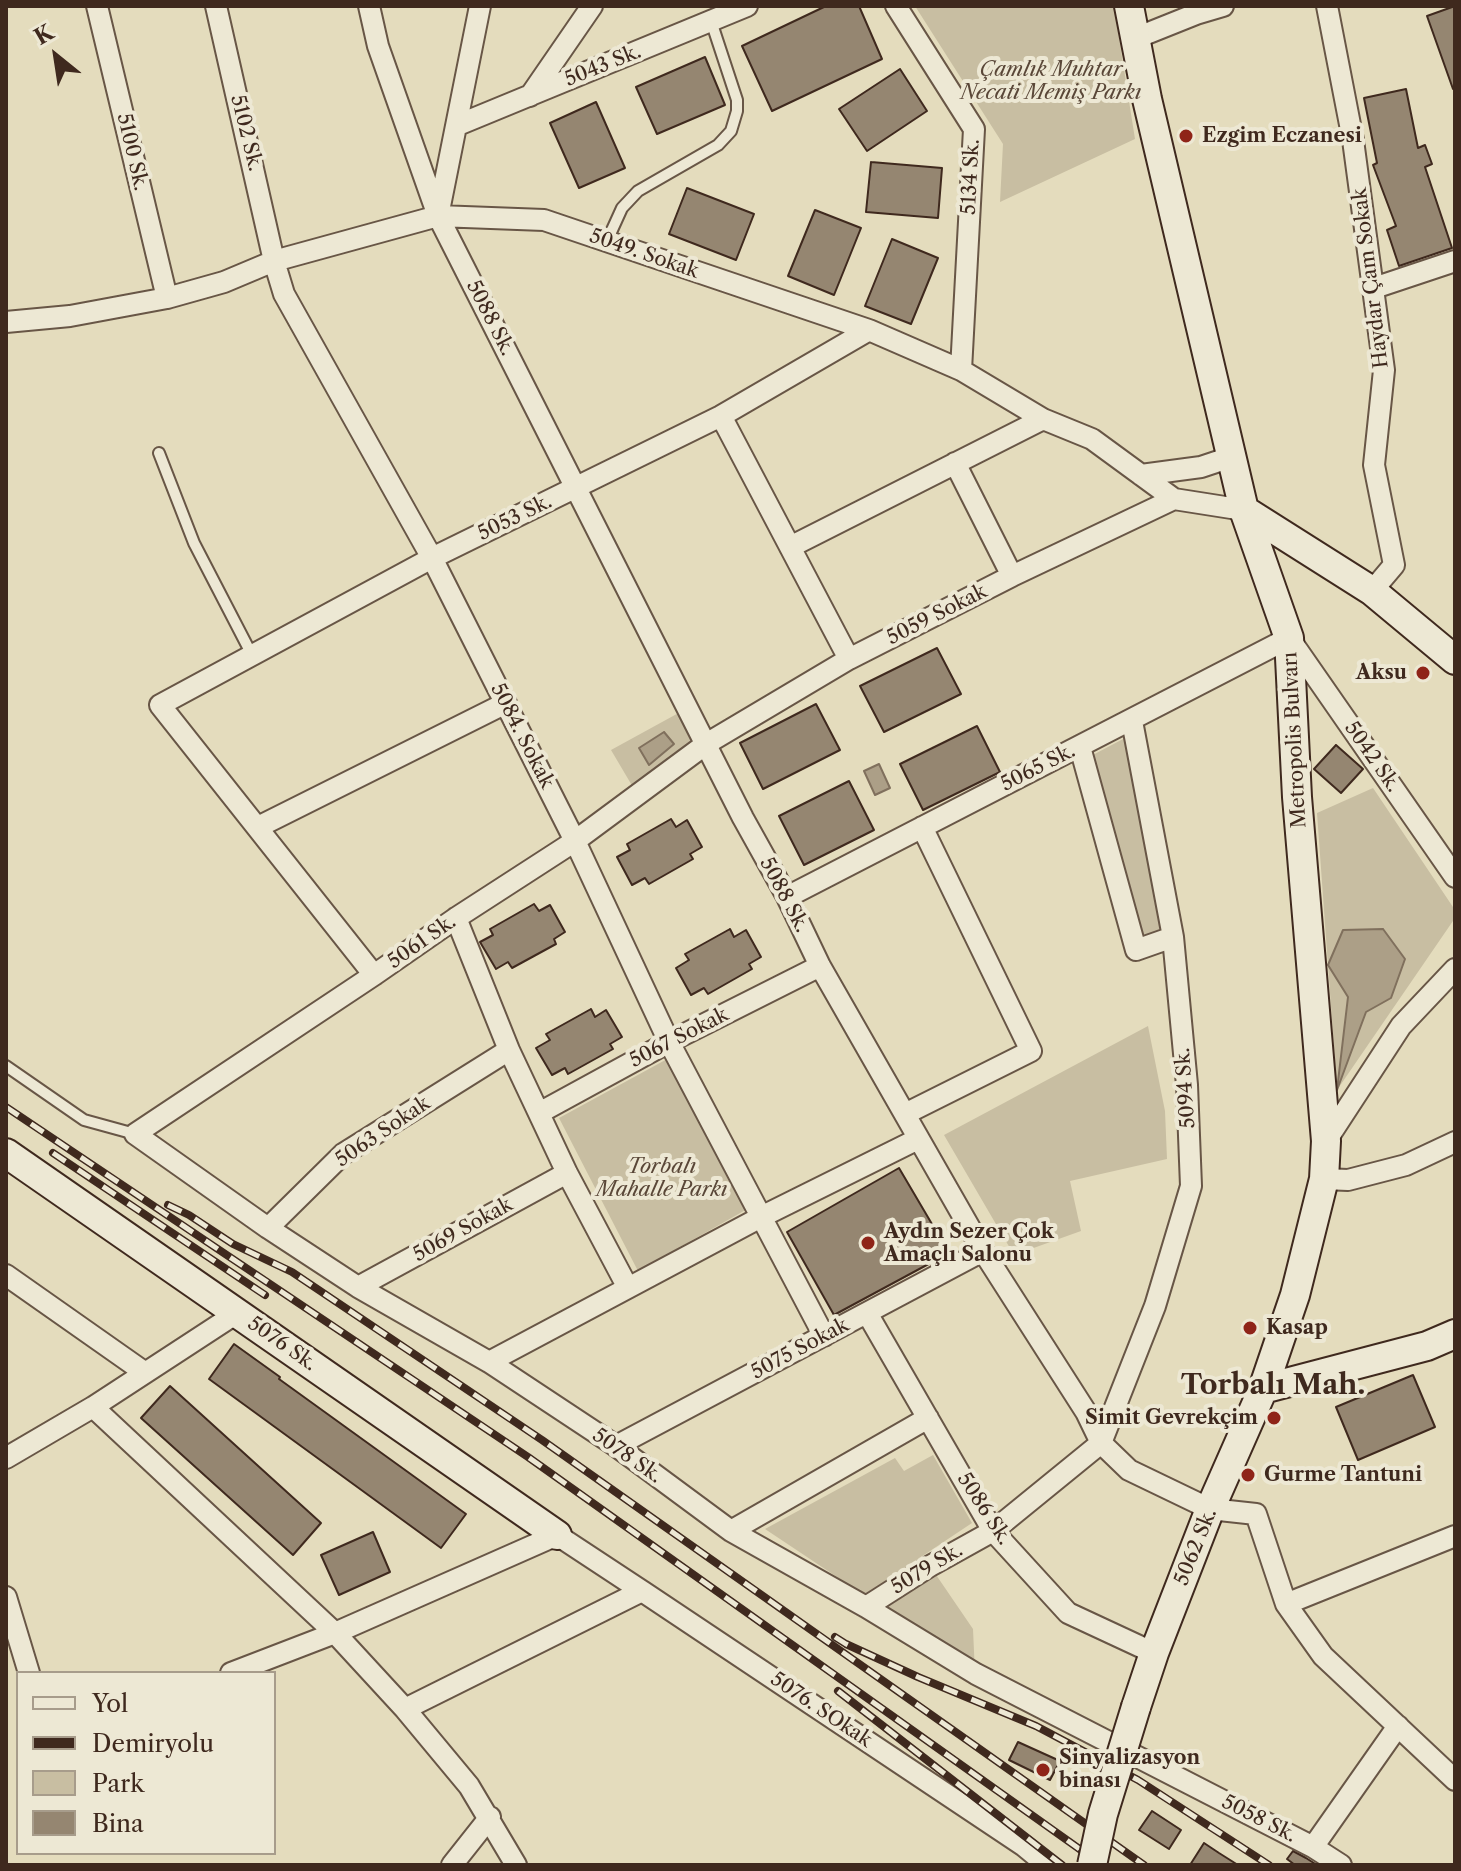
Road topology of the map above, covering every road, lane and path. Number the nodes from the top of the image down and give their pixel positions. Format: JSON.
{"nodes":[{"id":1,"x":97,"y":6,"type":"edge"},
{"id":2,"x":216,"y":6,"type":"edge"},
{"id":3,"x":369,"y":6,"type":"edge"},
{"id":4,"x":480,"y":6,"type":"edge"},
{"id":5,"x":592,"y":6,"type":"edge"},
{"id":6,"x":747,"y":6,"type":"edge"},
{"id":7,"x":896,"y":6,"type":"edge"},
{"id":8,"x":1129,"y":6,"type":"edge"},
{"id":9,"x":1223,"y":6,"type":"edge"},
{"id":10,"x":1327,"y":6,"type":"edge"},
{"id":11,"x":711,"y":21,"type":"junction"},
{"id":12,"x":1136,"y":38,"type":"junction"},
{"id":13,"x":530,"y":96,"type":"junction"},
{"id":14,"x":458,"y":125,"type":"junction"},
{"id":15,"x":438,"y":216,"type":"junction"},
{"id":16,"x":607,"y":241,"type":"junction"},
{"id":17,"x":274,"y":261,"type":"junction"},
{"id":18,"x":1455,"y":261,"type":"edge"},
{"id":19,"x":1374,"y":288,"type":"junction"},
{"id":20,"x":167,"y":298,"type":"junction"},
{"id":21,"x":6,"y":322,"type":"edge"},
{"id":22,"x":869,"y":330,"type":"junction"},
{"id":23,"x":961,"y":370,"type":"junction"},
{"id":24,"x":721,"y":416,"type":"junction"},
{"id":25,"x":1043,"y":419,"type":"junction"},
{"id":26,"x":159,"y":453,"type":"dead end"},
{"id":27,"x":1231,"y":457,"type":"junction"},
{"id":28,"x":955,"y":463,"type":"junction"},
{"id":29,"x":1141,"y":475,"type":"junction"},
{"id":30,"x":576,"y":488,"type":"junction"},
{"id":31,"x":1174,"y":499,"type":"junction"},
{"id":32,"x":1244,"y":510,"type":"junction"},
{"id":33,"x":790,"y":547,"type":"junction"},
{"id":34,"x":432,"y":558,"type":"junction"},
{"id":35,"x":1012,"y":576,"type":"junction"},
{"id":36,"x":1372,"y":591,"type":"junction"},
{"id":37,"x":1289,"y":638,"type":"junction"},
{"id":38,"x":252,"y":655,"type":"junction"},
{"id":39,"x":849,"y":659,"type":"junction"},
{"id":40,"x":1455,"y":660,"type":"edge"},
{"id":41,"x":506,"y":703,"type":"junction"},
{"id":42,"x":1132,"y":721,"type":"junction"},
{"id":43,"x":706,"y":744,"type":"junction"},
{"id":44,"x":1080,"y":747,"type":"junction"},
{"id":45,"x":258,"y":827,"type":"junction"},
{"id":46,"x":922,"y":827,"type":"junction"},
{"id":47,"x":575,"y":841,"type":"junction"},
{"id":48,"x":1455,"y":877,"type":"edge"},
{"id":49,"x":787,"y":897,"type":"junction"},
{"id":50,"x":456,"y":918,"type":"junction"},
{"id":51,"x":1173,"y":937,"type":"junction"},
{"id":52,"x":820,"y":966,"type":"junction"},
{"id":53,"x":1455,"y":969,"type":"edge"},
{"id":54,"x":374,"y":975,"type":"junction"},
{"id":55,"x":669,"y":1042,"type":"junction"},
{"id":56,"x":509,"y":1050,"type":"junction"},
{"id":57,"x":6,"y":1066,"type":"edge"},
{"id":58,"x":539,"y":1113,"type":"junction"},
{"id":59,"x":905,"y":1114,"type":"junction"},
{"id":60,"x":135,"y":1134,"type":"junction"},
{"id":61,"x":918,"y":1139,"type":"junction"},
{"id":62,"x":1326,"y":1141,"type":"junction"},
{"id":63,"x":1455,"y":1142,"type":"edge"},
{"id":64,"x":6,"y":1153,"type":"edge"},
{"id":65,"x":567,"y":1173,"type":"junction"},
{"id":66,"x":1324,"y":1179,"type":"junction"},
{"id":67,"x":763,"y":1216,"type":"junction"},
{"id":68,"x":268,"y":1228,"type":"junction"},
{"id":69,"x":983,"y":1251,"type":"junction"},
{"id":70,"x":6,"y":1275,"type":"edge"},
{"id":71,"x":358,"y":1287,"type":"junction"},
{"id":72,"x":628,"y":1288,"type":"junction"},
{"id":73,"x":237,"y":1313,"type":"junction"},
{"id":74,"x":867,"y":1313,"type":"junction"},
{"id":75,"x":1455,"y":1334,"type":"edge"},
{"id":76,"x":824,"y":1336,"type":"junction"},
{"id":77,"x":489,"y":1362,"type":"junction"},
{"id":78,"x":144,"y":1372,"type":"junction"},
{"id":79,"x":1263,"y":1389,"type":"junction"},
{"id":80,"x":93,"y":1407,"type":"junction"},
{"id":81,"x":928,"y":1418,"type":"junction"},
{"id":82,"x":1101,"y":1443,"type":"junction"},
{"id":83,"x":616,"y":1446,"type":"junction"},
{"id":84,"x":6,"y":1458,"type":"edge"},
{"id":85,"x":1210,"y":1509,"type":"junction"},
{"id":86,"x":731,"y":1531,"type":"junction"},
{"id":87,"x":993,"y":1531,"type":"junction"},
{"id":88,"x":557,"y":1535,"type":"junction"},
{"id":89,"x":1455,"y":1536,"type":"edge"},
{"id":90,"x":642,"y":1591,"type":"junction"},
{"id":91,"x":6,"y":1597,"type":"edge"},
{"id":92,"x":1286,"y":1604,"type":"junction"},
{"id":93,"x":866,"y":1607,"type":"junction"},
{"id":94,"x":335,"y":1633,"type":"junction"},
{"id":95,"x":1154,"y":1653,"type":"junction"},
{"id":96,"x":28,"y":1671,"type":"edge"},
{"id":97,"x":236,"y":1671,"type":"edge"},
{"id":98,"x":405,"y":1709,"type":"junction"},
{"id":99,"x":1398,"y":1726,"type":"junction"},
{"id":100,"x":1134,"y":1753,"type":"joint"},
{"id":101,"x":1455,"y":1780,"type":"edge"},
{"id":102,"x":490,"y":1817,"type":"junction"},
{"id":103,"x":1313,"y":1847,"type":"junction"},
{"id":104,"x":452,"y":1865,"type":"edge"},
{"id":105,"x":516,"y":1865,"type":"edge"},
{"id":106,"x":1047,"y":1865,"type":"edge"},
{"id":107,"x":1092,"y":1865,"type":"edge"},
{"id":108,"x":1341,"y":1865,"type":"edge"}],
"edges":[{"from":1,"to":20,"type":"street","name":"5100 Sk."},
{"from":2,"to":17,"type":"street","name":"5102 Sk."},
{"from":3,"to":15,"type":"street","name":"5088 Sk."},
{"from":4,"to":14,"type":"street"},
{"from":5,"to":13,"type":"street"},
{"from":6,"to":11,"type":"street","name":"5043 Sk."},
{"from":7,"to":23,"type":"street","name":"5134 Sk."},
{"from":8,"to":12,"type":"main road","name":"Metropolis Bulvarı"},
{"from":9,"to":12,"type":"street"},
{"from":10,"to":19,"type":"street","name":"Haydar Çam Sokak"},
{"from":11,"to":13,"type":"street","name":"5043 Sk."},
{"from":11,"to":16,"type":"lane"},
{"from":12,"to":27,"type":"main road","name":"Metropolis Bulvarı"},
{"from":13,"to":14,"type":"street","name":"5043 Sk."},
{"from":14,"to":15,"type":"street"},
{"from":15,"to":16,"type":"street","name":"5049. Sokak"},
{"from":15,"to":17,"type":"street","name":"5049. Sokak"},
{"from":15,"to":30,"type":"street","name":"5088 Sk."},
{"from":16,"to":22,"type":"street","name":"5049. Sokak"},
{"from":17,"to":20,"type":"street","name":"5049. Sokak"},
{"from":17,"to":34,"type":"street","name":"5084. Sokak"},
{"from":18,"to":19,"type":"street"},
{"from":19,"to":36,"type":"street","name":"Haydar Çam Sokak"},
{"from":20,"to":21,"type":"street","name":"5049. Sokak"},
{"from":22,"to":23,"type":"street","name":"5049. Sokak"},
{"from":22,"to":24,"type":"street","name":"5053 Sk."},
{"from":23,"to":25,"type":"street","name":"5049. Sokak"},
{"from":24,"to":30,"type":"street","name":"5053 Sk."},
{"from":24,"to":33,"type":"street"},
{"from":25,"to":28,"type":"street"},
{"from":25,"to":29,"type":"street","name":"5049. Sokak"},
{"from":26,"to":38,"type":"lane"},
{"from":27,"to":29,"type":"street"},
{"from":27,"to":32,"type":"main road","name":"Metropolis Bulvarı"},
{"from":28,"to":33,"type":"street"},
{"from":28,"to":35,"type":"street"},
{"from":29,"to":31,"type":"street","name":"5049. Sokak"},
{"from":30,"to":34,"type":"street","name":"5053 Sk."},
{"from":30,"to":43,"type":"street","name":"5088 Sk."},
{"from":31,"to":32,"type":"street","name":"5049. Sokak"},
{"from":31,"to":35,"type":"street","name":"5059 Sokak"},
{"from":32,"to":36,"type":"main road"},
{"from":32,"to":37,"type":"main road","name":"Metropolis Bulvarı"},
{"from":33,"to":39,"type":"street"},
{"from":34,"to":38,"type":"street","name":"5053 Sk."},
{"from":34,"to":41,"type":"street","name":"5084. Sokak"},
{"from":35,"to":39,"type":"street","name":"5059 Sokak"},
{"from":36,"to":40,"type":"main road"},
{"from":37,"to":42,"type":"street","name":"5065 Sk."},
{"from":37,"to":48,"type":"street","name":"5042 Sk."},
{"from":37,"to":62,"type":"main road","name":"Metropolis Bulvarı"},
{"from":38,"to":45,"type":"street","name":"5053 Sk."},
{"from":39,"to":43,"type":"street","name":"5059 Sokak"},
{"from":41,"to":45,"type":"street"},
{"from":41,"to":47,"type":"street","name":"5084. Sokak"},
{"from":42,"to":44,"type":"street","name":"5065 Sk."},
{"from":42,"to":51,"type":"street","name":"5094 Sk."},
{"from":43,"to":47,"type":"street","name":"5061 Sk."},
{"from":43,"to":49,"type":"street","name":"5088 Sk."},
{"from":44,"to":46,"type":"street","name":"5065 Sk."},
{"from":44,"to":51,"type":"street"},
{"from":45,"to":54,"type":"street"},
{"from":46,"to":49,"type":"street","name":"5065 Sk."},
{"from":46,"to":59,"type":"street"},
{"from":47,"to":50,"type":"street","name":"5061 Sk."},
{"from":47,"to":55,"type":"street","name":"5084. Sokak"},
{"from":49,"to":52,"type":"street","name":"5088 Sk."},
{"from":50,"to":54,"type":"street","name":"5061 Sk."},
{"from":50,"to":56,"type":"street"},
{"from":51,"to":82,"type":"street","name":"5094 Sk."},
{"from":52,"to":55,"type":"street","name":"5067 Sokak"},
{"from":52,"to":59,"type":"street","name":"5088 Sk."},
{"from":53,"to":62,"type":"street"},
{"from":54,"to":60,"type":"street","name":"5061 Sk."},
{"from":55,"to":58,"type":"street","name":"5067 Sokak"},
{"from":55,"to":67,"type":"street","name":"5084. Sokak"},
{"from":56,"to":58,"type":"street"},
{"from":56,"to":68,"type":"street","name":"5063 Sokak"},
{"from":57,"to":60,"type":"lane"},
{"from":58,"to":65,"type":"street"},
{"from":59,"to":61,"type":"street","name":"5088 Sk."},
{"from":60,"to":68,"type":"street","name":"5078 Sk."},
{"from":61,"to":67,"type":"street"},
{"from":61,"to":69,"type":"street","name":"5088 Sk."},
{"from":62,"to":66,"type":"main road","name":"Metropolis Bulvarı"},
{"from":63,"to":66,"type":"street"},
{"from":64,"to":73,"type":"main road","name":"5076 Sk."},
{"from":65,"to":71,"type":"street","name":"5069 Sokak"},
{"from":65,"to":72,"type":"street"},
{"from":66,"to":79,"type":"main road","name":"Metropolis Bulvarı"},
{"from":67,"to":72,"type":"street"},
{"from":67,"to":76,"type":"street","name":"5084. Sokak"},
{"from":68,"to":71,"type":"street","name":"5078 Sk."},
{"from":69,"to":74,"type":"street","name":"5075 Sokak"},
{"from":69,"to":82,"type":"street","name":"5088 Sk."},
{"from":70,"to":78,"type":"street"},
{"from":71,"to":77,"type":"street","name":"5078 Sk."},
{"from":72,"to":77,"type":"street"},
{"from":73,"to":78,"type":"street"},
{"from":73,"to":88,"type":"main road","name":"5076 Sk."},
{"from":74,"to":76,"type":"street","name":"5075 Sokak"},
{"from":74,"to":81,"type":"street","name":"5086 Sk."},
{"from":75,"to":79,"type":"main road"},
{"from":76,"to":83,"type":"street","name":"5075 Sokak"},
{"from":77,"to":83,"type":"street","name":"5078 Sk."},
{"from":78,"to":80,"type":"street"},
{"from":79,"to":85,"type":"main road","name":"5062 Sk."},
{"from":80,"to":84,"type":"street"},
{"from":80,"to":94,"type":"street"},
{"from":81,"to":86,"type":"street"},
{"from":81,"to":87,"type":"street","name":"5086 Sk."},
{"from":82,"to":85,"type":"street","name":"5088 Sk."},
{"from":82,"to":87,"type":"street","name":"5079 Sk."},
{"from":83,"to":86,"type":"street","name":"5078 Sk."},
{"from":85,"to":92,"type":"street","name":"5088 Sk."},
{"from":85,"to":95,"type":"main road","name":"5062 Sk."},
{"from":86,"to":93,"type":"street","name":"5078 Sk."},
{"from":87,"to":93,"type":"street","name":"5079 Sk."},
{"from":87,"to":95,"type":"street","name":"5086 Sk."},
{"from":88,"to":90,"type":"street","name":"5076. SOkak"},
{"from":88,"to":94,"type":"street"},
{"from":89,"to":92,"type":"street"},
{"from":90,"to":98,"type":"street"},
{"from":90,"to":106,"type":"street","name":"5076. SOkak"},
{"from":91,"to":96,"type":"street"},
{"from":92,"to":99,"type":"street"},
{"from":93,"to":100,"type":"street","name":"5078 Sk."},
{"from":94,"to":97,"type":"street"},
{"from":94,"to":98,"type":"street"},
{"from":95,"to":107,"type":"main road","name":"5062 Sk.","bridge":true},
{"from":98,"to":102,"type":"street"},
{"from":99,"to":101,"type":"street"},
{"from":99,"to":103,"type":"street"},
{"from":100,"to":103,"type":"street","name":"5058 Sk."},
{"from":102,"to":104,"type":"street"},
{"from":102,"to":105,"type":"street"},
{"from":103,"to":108,"type":"street","name":"5058 Sk."}]}
